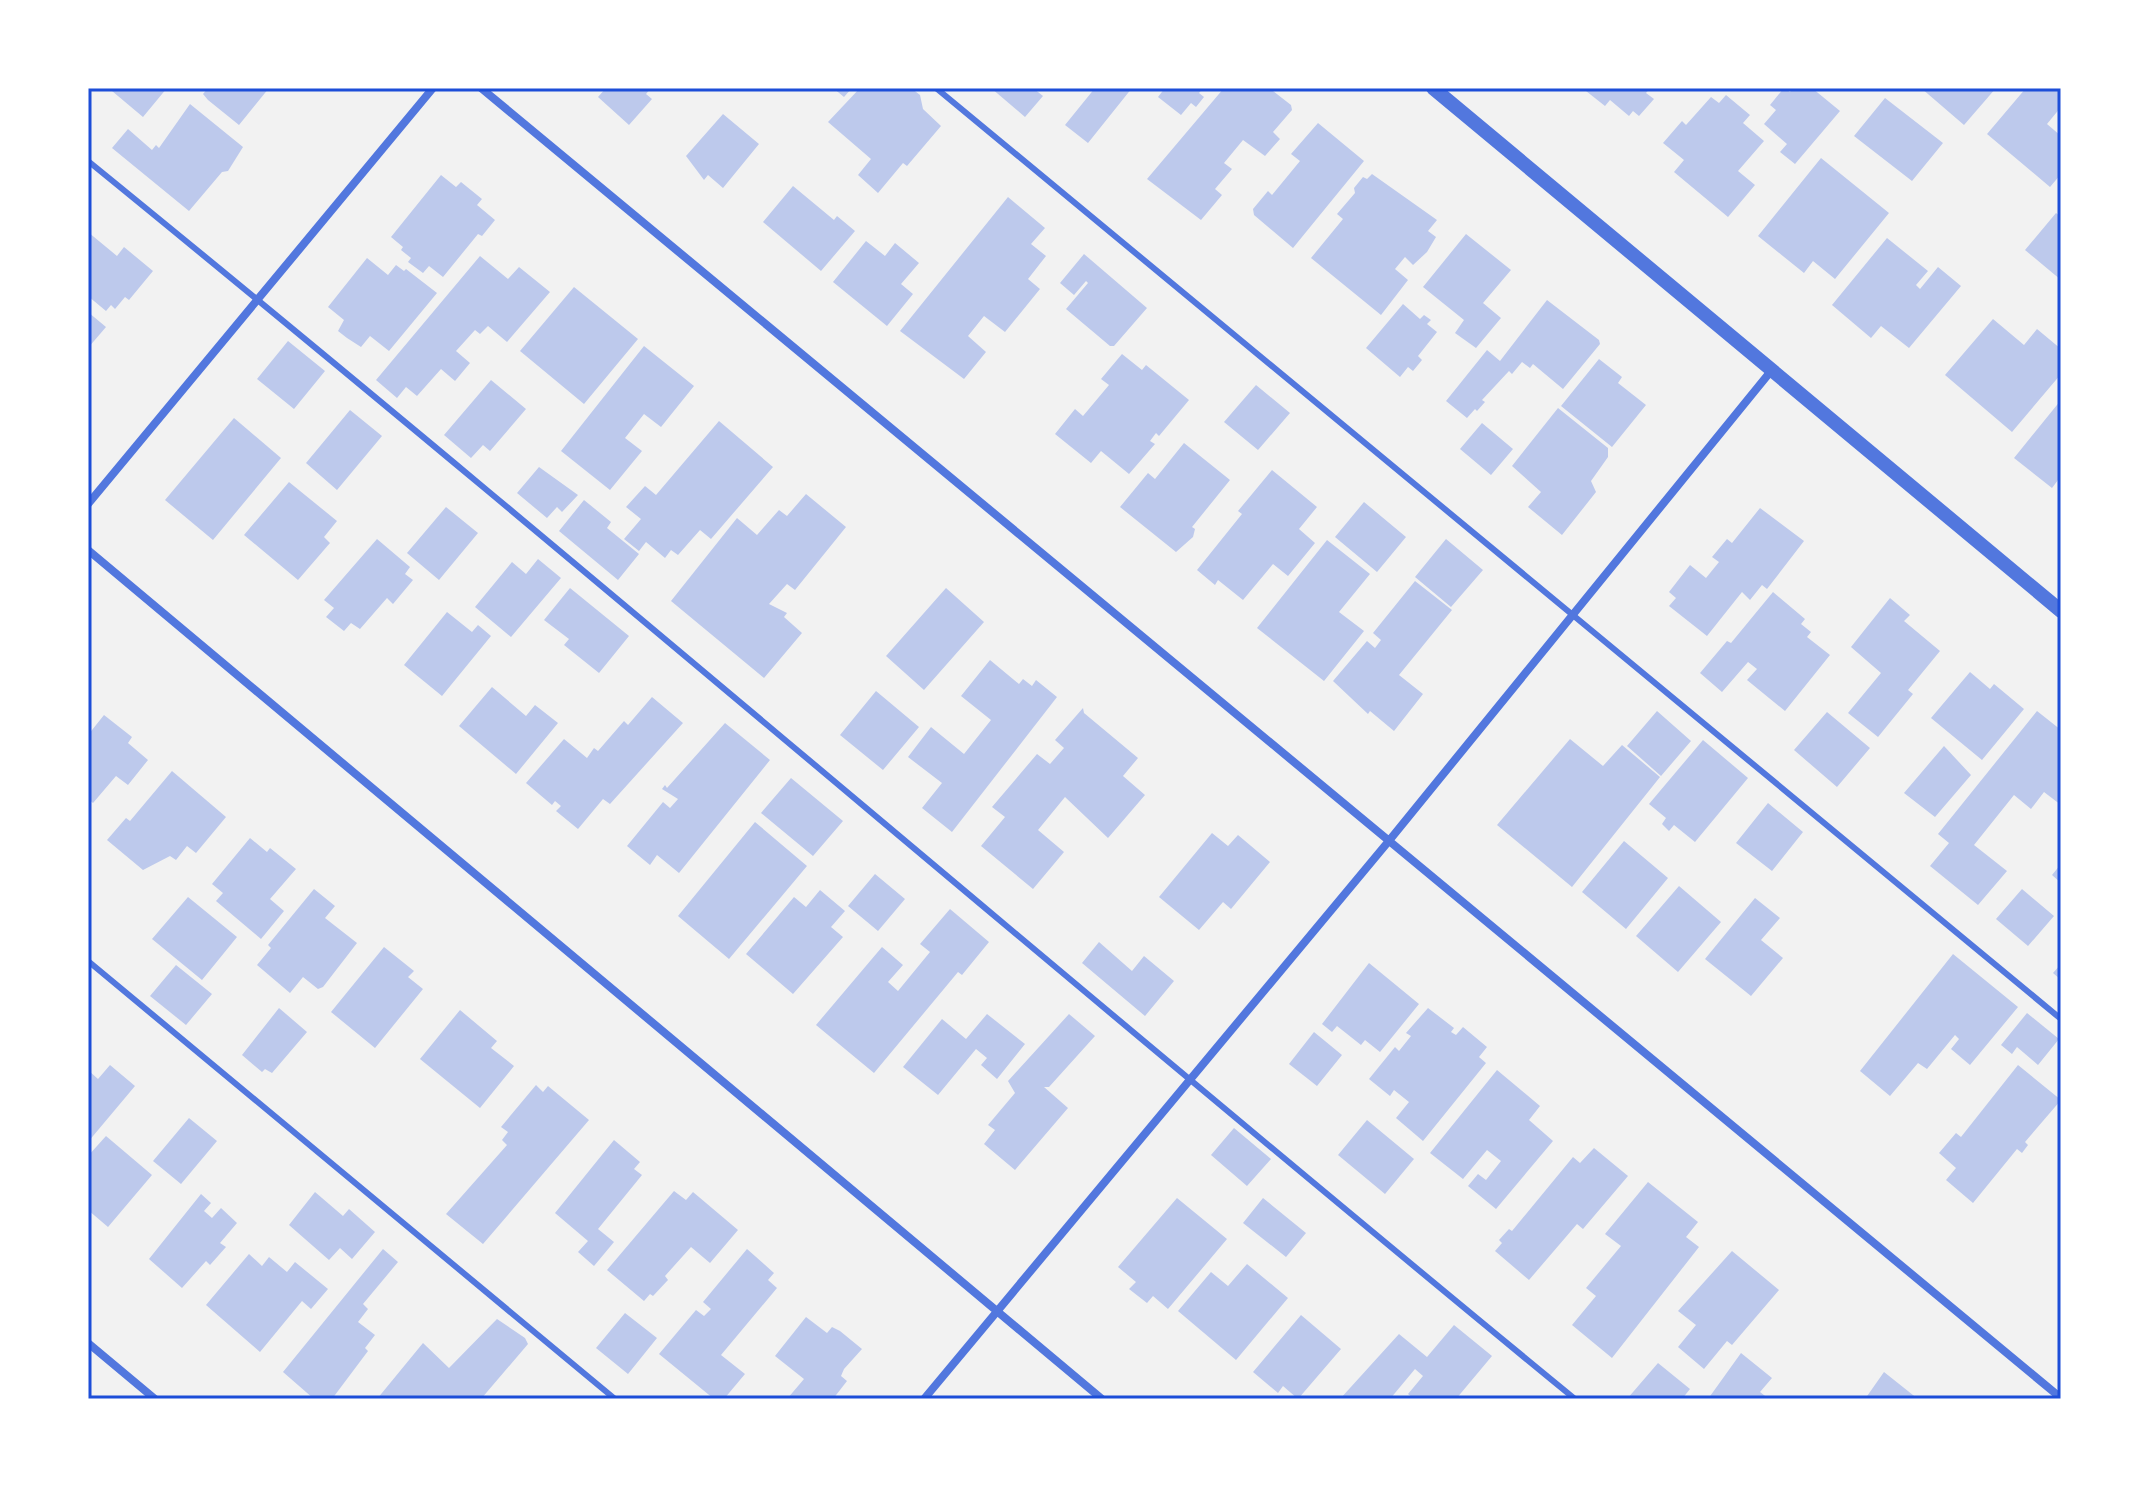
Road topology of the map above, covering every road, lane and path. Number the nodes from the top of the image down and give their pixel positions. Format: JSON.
{"nodes":[{"id":1,"x":433,"y":88,"type":"edge"},
{"id":2,"x":481,"y":88,"type":"edge"},
{"id":3,"x":936,"y":88,"type":"edge"},
{"id":4,"x":1433,"y":88,"type":"edge"},
{"id":5,"x":88,"y":161,"type":"edge"},
{"id":6,"x":258,"y":299,"type":"junction"},
{"id":7,"x":1771,"y":371,"type":"junction"},
{"id":8,"x":88,"y":504,"type":"edge"},
{"id":9,"x":88,"y":550,"type":"edge"},
{"id":10,"x":2061,"y":611,"type":"edge"},
{"id":11,"x":1573,"y":615,"type":"junction"},
{"id":12,"x":1388,"y":842,"type":"junction"},
{"id":13,"x":88,"y":961,"type":"edge"},
{"id":14,"x":2061,"y":1019,"type":"edge"},
{"id":15,"x":1188,"y":1082,"type":"junction"},
{"id":16,"x":997,"y":1311,"type":"junction"},
{"id":17,"x":88,"y":1343,"type":"edge"},
{"id":18,"x":2061,"y":1398,"type":"edge"},
{"id":19,"x":155,"y":1399,"type":"edge"},
{"id":20,"x":615,"y":1399,"type":"edge"},
{"id":21,"x":924,"y":1399,"type":"edge"},
{"id":22,"x":1102,"y":1399,"type":"edge"},
{"id":23,"x":1575,"y":1399,"type":"edge"}],
"edges":[{"from":1,"to":6,"type":"street"},
{"from":2,"to":12,"type":"street"},
{"from":3,"to":11,"type":"lane"},
{"from":4,"to":7,"type":"street"},
{"from":5,"to":6,"type":"lane"},
{"from":6,"to":8,"type":"street"},
{"from":6,"to":15,"type":"lane"},
{"from":7,"to":10,"type":"street"},
{"from":7,"to":11,"type":"street"},
{"from":9,"to":16,"type":"street"},
{"from":11,"to":12,"type":"street"},
{"from":11,"to":14,"type":"lane"},
{"from":12,"to":15,"type":"street"},
{"from":12,"to":18,"type":"street"},
{"from":13,"to":20,"type":"lane"},
{"from":15,"to":16,"type":"street"},
{"from":15,"to":23,"type":"lane"},
{"from":16,"to":21,"type":"street"},
{"from":16,"to":22,"type":"street"},
{"from":17,"to":19,"type":"street"}]}
